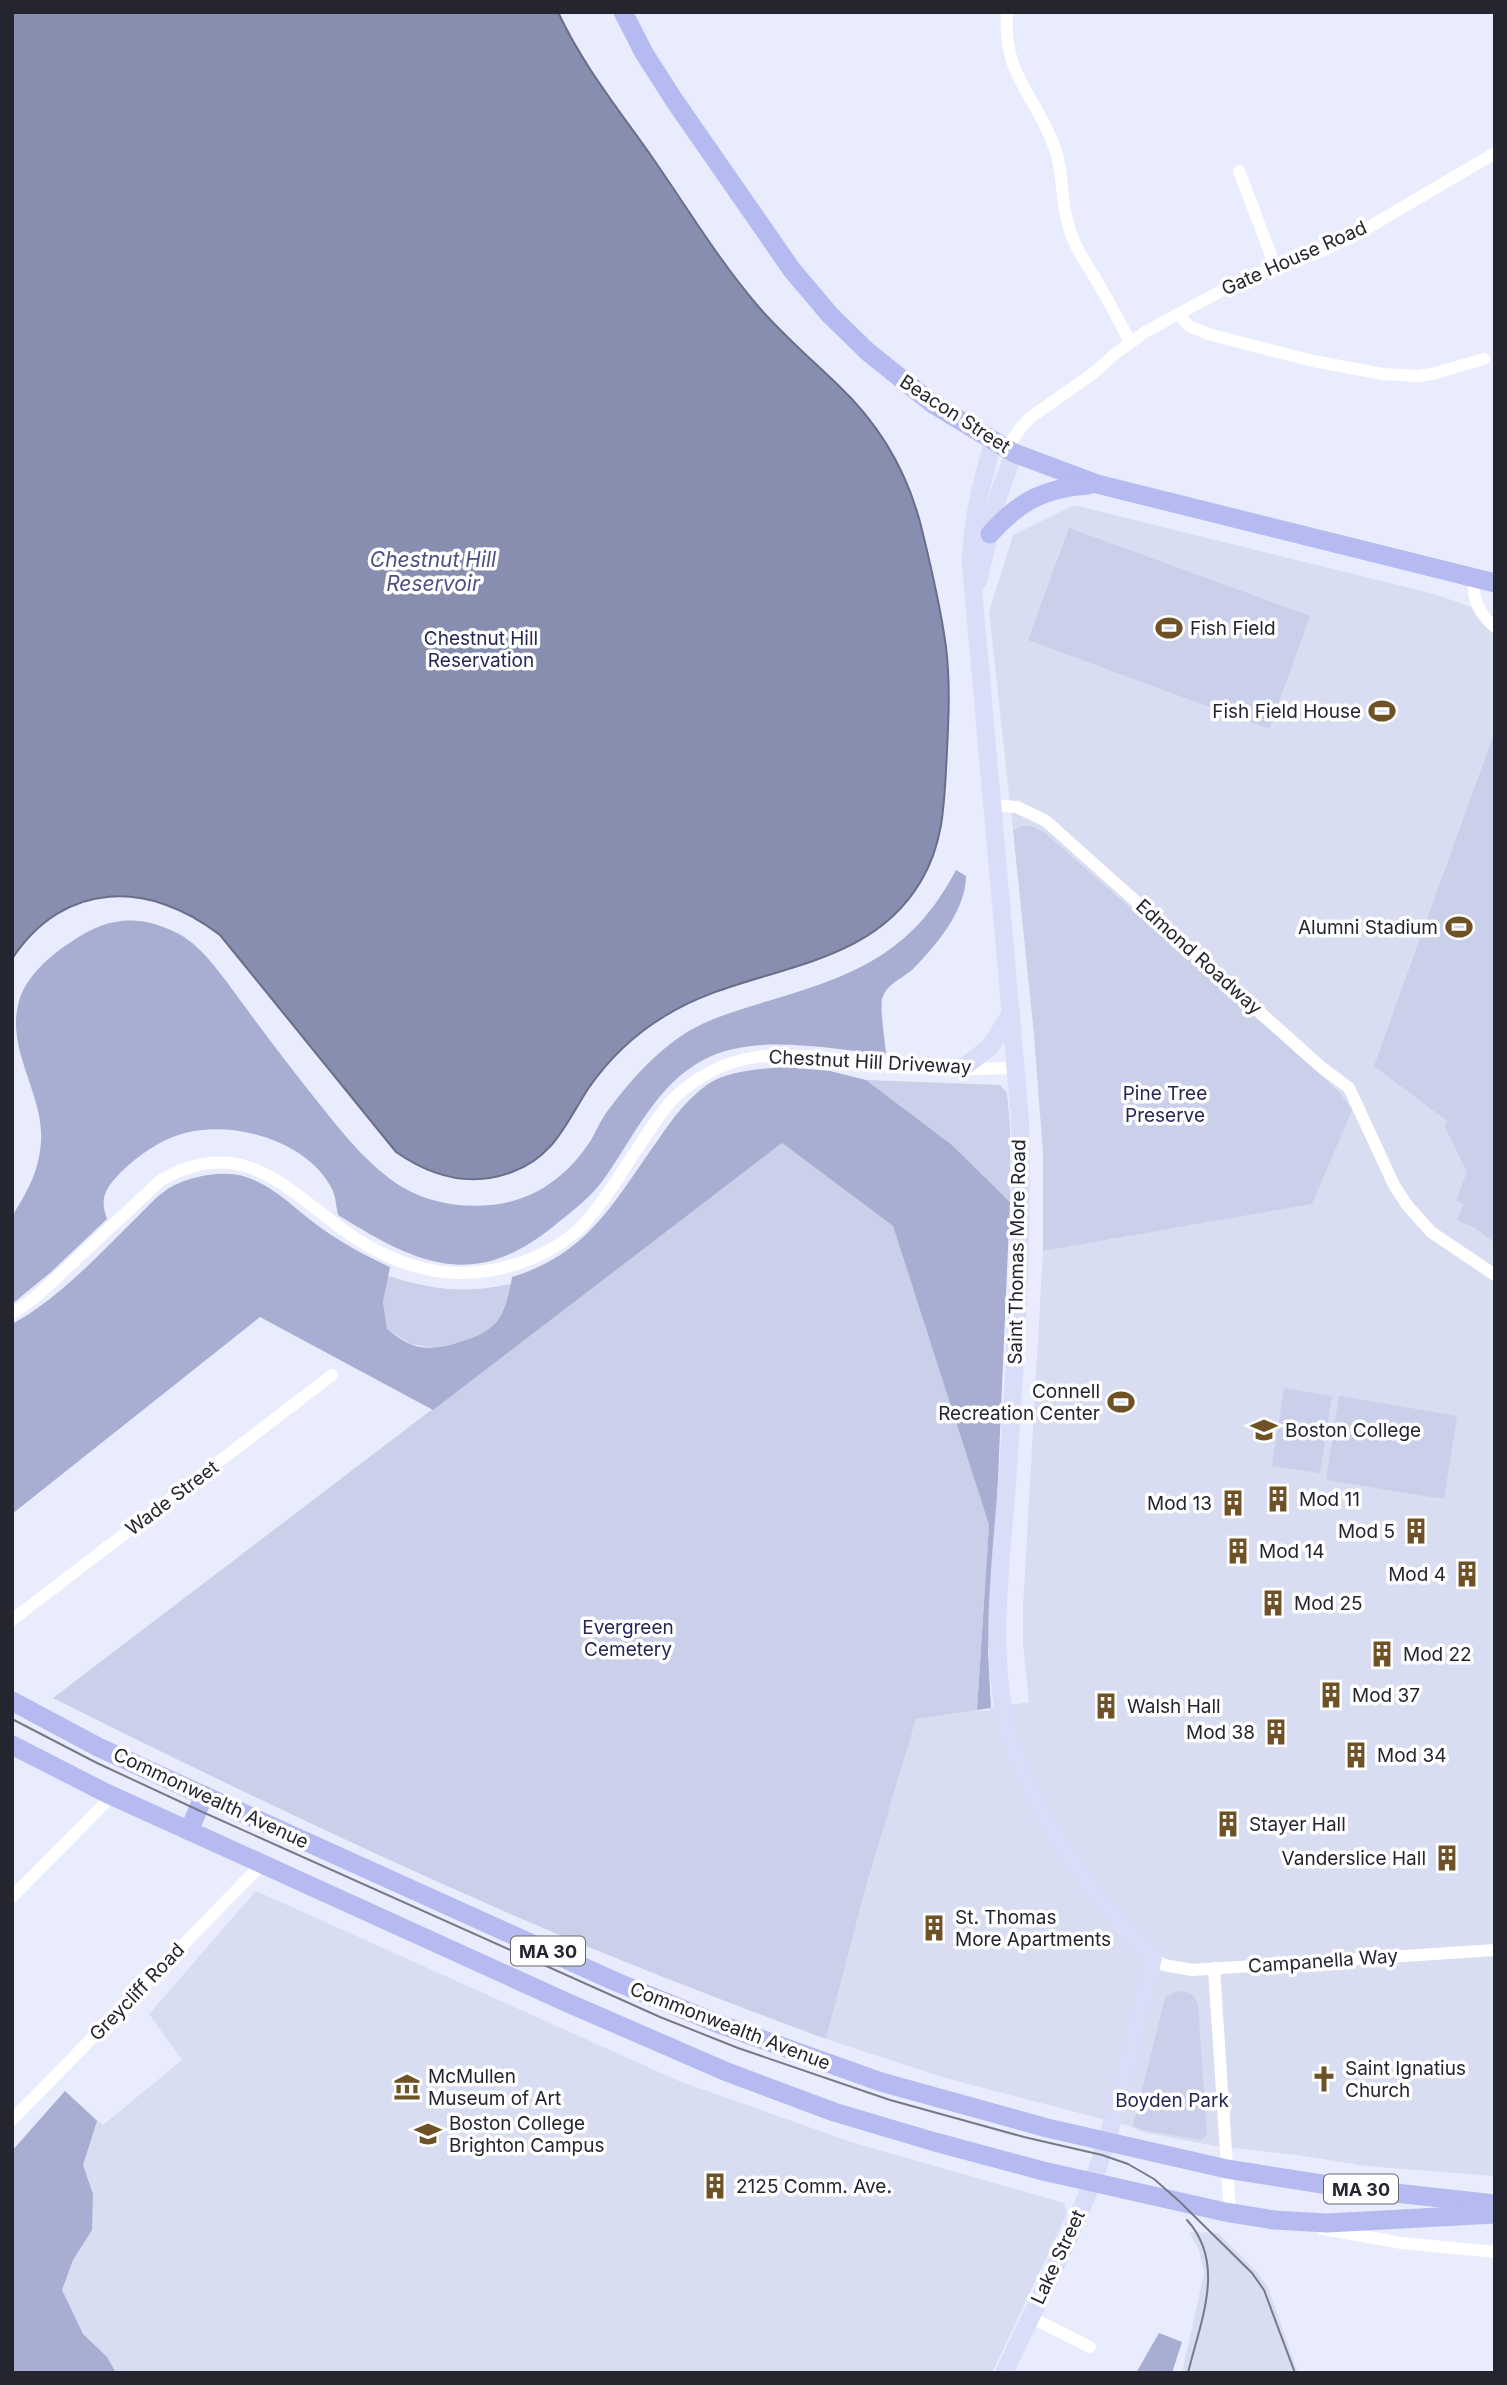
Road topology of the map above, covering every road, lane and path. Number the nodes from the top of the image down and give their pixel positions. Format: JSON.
{"nodes":[{"id":1,"x":623,"y":12,"type":"edge"},
{"id":2,"x":1007,"y":12,"type":"edge"},
{"id":3,"x":1495,"y":153,"type":"edge"},
{"id":4,"x":1239,"y":171,"type":"dead end"},
{"id":5,"x":1276,"y":268,"type":"junction"},
{"id":6,"x":1178,"y":314,"type":"junction"},
{"id":7,"x":1130,"y":342,"type":"junction"},
{"id":8,"x":1484,"y":359,"type":"dead end"},
{"id":9,"x":1004,"y":448,"type":"junction"},
{"id":10,"x":1097,"y":484,"type":"junction"},
{"id":11,"x":990,"y":534,"type":"junction"},
{"id":12,"x":1475,"y":578,"type":"junction"},
{"id":13,"x":1495,"y":583,"type":"edge"},
{"id":14,"x":974,"y":601,"type":"junction"},
{"id":15,"x":1495,"y":627,"type":"edge"},
{"id":16,"x":992,"y":805,"type":"junction"},
{"id":17,"x":1011,"y":1013,"type":"junction"},
{"id":18,"x":1015,"y":1068,"type":"junction"},
{"id":19,"x":961,"y":1069,"type":"junction"},
{"id":20,"x":1495,"y":1275,"type":"edge"},
{"id":21,"x":12,"y":1314,"type":"edge"},
{"id":22,"x":332,"y":1375,"type":"dead end"},
{"id":23,"x":12,"y":1620,"type":"edge"},
{"id":24,"x":12,"y":1701,"type":"edge"},
{"id":25,"x":12,"y":1745,"type":"edge"},
{"id":26,"x":112,"y":1796,"type":"junction"},
{"id":27,"x":204,"y":1796,"type":"junction"},
{"id":28,"x":189,"y":1831,"type":"junction"},
{"id":29,"x":262,"y":1864,"type":"junction"},
{"id":30,"x":12,"y":1897,"type":"edge"},
{"id":31,"x":1495,"y":1950,"type":"edge"},
{"id":32,"x":1153,"y":1958,"type":"junction"},
{"id":33,"x":1214,"y":1968,"type":"junction"},
{"id":34,"x":12,"y":2120,"type":"edge"},
{"id":35,"x":1107,"y":2140,"type":"junction"},
{"id":36,"x":1227,"y":2169,"type":"junction"},
{"id":37,"x":1092,"y":2182,"type":"junction"},
{"id":38,"x":1495,"y":2204,"type":"edge"},
{"id":39,"x":1230,"y":2213,"type":"junction"},
{"id":40,"x":1495,"y":2214,"type":"edge"},
{"id":41,"x":1274,"y":2220,"type":"junction"},
{"id":42,"x":1495,"y":2252,"type":"edge"},
{"id":43,"x":1030,"y":2317,"type":"junction"},
{"id":44,"x":1090,"y":2347,"type":"dead end"},
{"id":45,"x":1004,"y":2373,"type":"edge"}],
"edges":[{"from":1,"to":9,"type":"main road","name":"Beacon Street"},
{"from":2,"to":7,"type":"street"},
{"from":3,"to":5,"type":"street","name":"Gate House Road"},
{"from":4,"to":5,"type":"street"},
{"from":5,"to":6,"type":"street","name":"Gate House Road"},
{"from":6,"to":7,"type":"street","name":"Gate House Road"},
{"from":6,"to":8,"type":"street"},
{"from":7,"to":9,"type":"street","name":"Gate House Road"},
{"from":9,"to":10,"type":"main road","name":"Beacon Street"},
{"from":9,"to":11,"type":"main road"},
{"from":9,"to":14,"type":"main road"},
{"from":10,"to":11,"type":"main road"},
{"from":10,"to":12,"type":"main road","name":"Beacon Street"},
{"from":11,"to":14,"type":"main road"},
{"from":12,"to":13,"type":"main road","name":"Beacon Street"},
{"from":12,"to":15,"type":"street"},
{"from":14,"to":16,"type":"main road"},
{"from":16,"to":17,"type":"main road"},
{"from":16,"to":20,"type":"street","name":"Edmond Roadway"},
{"from":17,"to":18,"type":"main road"},
{"from":17,"to":19,"type":"main road"},
{"from":18,"to":19,"type":"street","name":"Chestnut Hill Driveway"},
{"from":18,"to":32,"type":"main road","name":"Saint Thomas More Road"},
{"from":19,"to":21,"type":"street","name":"Chestnut Hill Driveway"},
{"from":22,"to":23,"type":"street","name":"Wade Street"},
{"from":24,"to":27,"type":"main road","name":"Commonwealth Avenue","number":"MA 30"},
{"from":25,"to":26,"type":"main road","name":"Commonwealth Avenue","number":"MA 30"},
{"from":26,"to":28,"type":"main road","name":"Commonwealth Avenue","number":"MA 30"},
{"from":26,"to":30,"type":"street"},
{"from":27,"to":28,"type":"main road"},
{"from":27,"to":35,"type":"main road","name":"Commonwealth Avenue","number":"MA 30"},
{"from":28,"to":29,"type":"main road","name":"Commonwealth Avenue","number":"MA 30"},
{"from":29,"to":34,"type":"street","name":"Greycliff Road"},
{"from":29,"to":37,"type":"main road","name":"Commonwealth Avenue","number":"MA 30"},
{"from":31,"to":33,"type":"street","name":"Campanella Way"},
{"from":32,"to":33,"type":"street","name":"Campanella Way"},
{"from":32,"to":35,"type":"main road"},
{"from":33,"to":36,"type":"street"},
{"from":35,"to":36,"type":"main road","name":"Commonwealth Avenue","number":"MA 30"},
{"from":35,"to":37,"type":"main road","name":"Lake Street"},
{"from":36,"to":38,"type":"main road","name":"Commonwealth Avenue","number":"MA 30"},
{"from":36,"to":39,"type":"street"},
{"from":37,"to":39,"type":"main road","name":"Commonwealth Avenue","number":"MA 30"},
{"from":37,"to":43,"type":"main road","name":"Lake Street"},
{"from":39,"to":41,"type":"main road","name":"Commonwealth Avenue","number":"MA 30"},
{"from":40,"to":41,"type":"main road","name":"Commonwealth Avenue","number":"MA 30"},
{"from":41,"to":42,"type":"street","name":"Commonwealth Avenue"},
{"from":43,"to":44,"type":"street"},
{"from":43,"to":45,"type":"main road","name":"Lake Street"}]}
